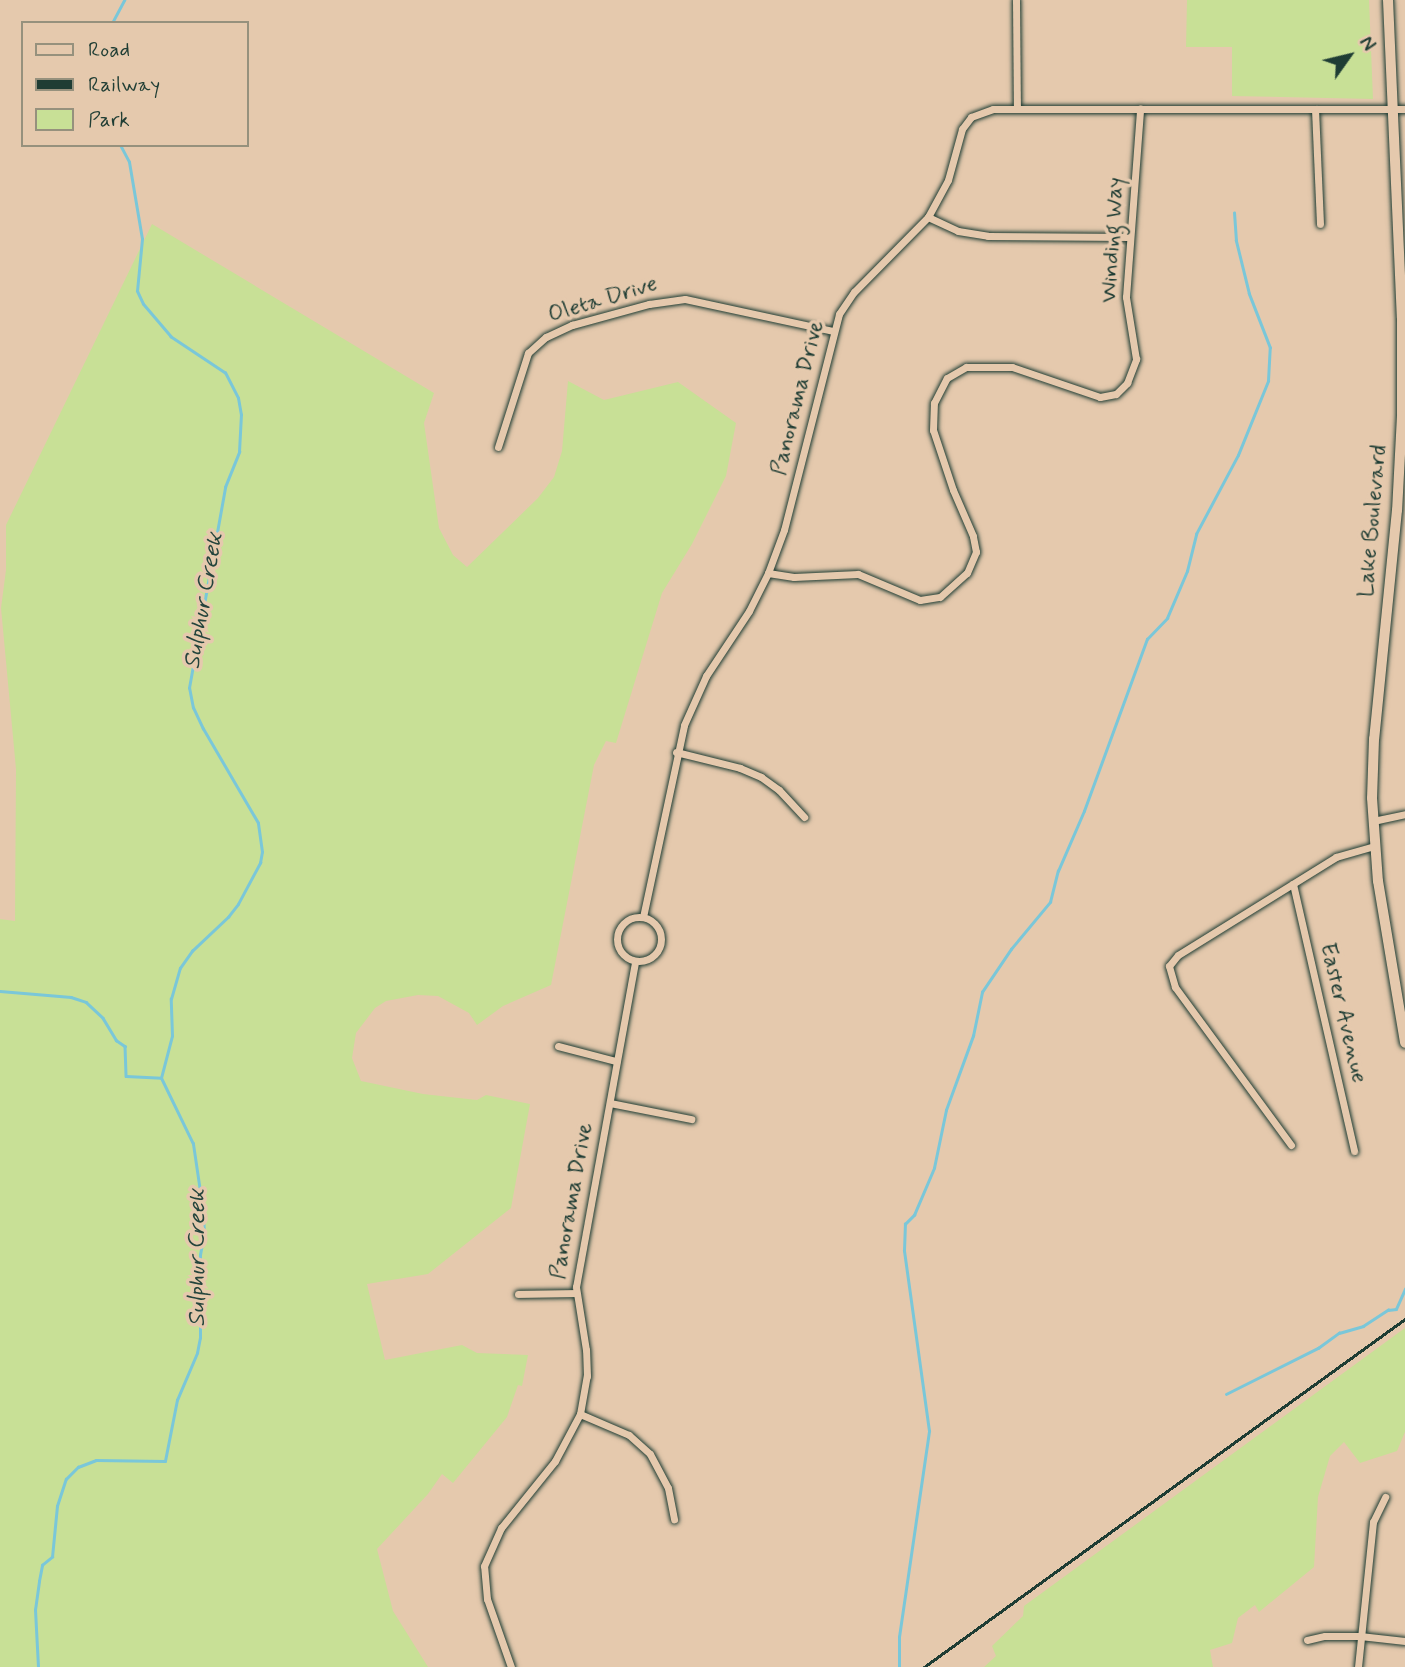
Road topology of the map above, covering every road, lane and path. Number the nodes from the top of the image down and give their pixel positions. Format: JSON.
{"nodes":[{"id":1,"x":1016,"y":0,"type":"edge"},
{"id":2,"x":1388,"y":0,"type":"edge"},
{"id":3,"x":1140,"y":108,"type":"junction"},
{"id":4,"x":1393,"y":108,"type":"junction"},
{"id":5,"x":1017,"y":109,"type":"junction"},
{"id":6,"x":1315,"y":109,"type":"junction"},
{"id":7,"x":1405,"y":110,"type":"edge"},
{"id":8,"x":928,"y":217,"type":"junction"},
{"id":9,"x":1320,"y":224,"type":"dead end"},
{"id":10,"x":1130,"y":237,"type":"junction"},
{"id":11,"x":833,"y":331,"type":"junction"},
{"id":12,"x":498,"y":447,"type":"dead end"},
{"id":13,"x":768,"y":573,"type":"junction"},
{"id":14,"x":676,"y":752,"type":"junction"},
{"id":15,"x":1405,"y":814,"type":"edge"},
{"id":16,"x":804,"y":817,"type":"dead end"},
{"id":17,"x":1373,"y":821,"type":"junction"},
{"id":18,"x":1374,"y":846,"type":"junction"},
{"id":19,"x":1293,"y":884,"type":"junction"},
{"id":20,"x":643,"y":917,"type":"junction"},
{"id":21,"x":635,"y":961,"type":"junction"},
{"id":22,"x":1405,"y":1043,"type":"edge"},
{"id":23,"x":558,"y":1046,"type":"dead end"},
{"id":24,"x":617,"y":1061,"type":"junction"},
{"id":25,"x":610,"y":1103,"type":"junction"},
{"id":26,"x":691,"y":1119,"type":"dead end"},
{"id":27,"x":1291,"y":1145,"type":"dead end"},
{"id":28,"x":1354,"y":1151,"type":"dead end"},
{"id":29,"x":575,"y":1293,"type":"junction"},
{"id":30,"x":517,"y":1294,"type":"dead end"},
{"id":31,"x":580,"y":1414,"type":"junction"},
{"id":32,"x":1385,"y":1496,"type":"dead end"},
{"id":33,"x":674,"y":1519,"type":"dead end"},
{"id":34,"x":1360,"y":1636,"type":"junction"},
{"id":35,"x":1307,"y":1640,"type":"dead end"},
{"id":36,"x":1405,"y":1641,"type":"edge"},
{"id":37,"x":511,"y":1667,"type":"edge"},
{"id":38,"x":1358,"y":1667,"type":"edge"}],
"edges":[{"from":1,"to":5,"type":"street"},
{"from":2,"to":4,"type":"main road","name":"Lake Boulevard"},
{"from":3,"to":5,"type":"street","name":"Panorama Drive"},
{"from":3,"to":6,"type":"street","name":"Panorama Drive"},
{"from":3,"to":10,"type":"street","name":"Winding Way"},
{"from":4,"to":6,"type":"street","name":"Panorama Drive"},
{"from":4,"to":7,"type":"street","name":"Panorama Drive"},
{"from":4,"to":17,"type":"main road","name":"Lake Boulevard"},
{"from":5,"to":8,"type":"street","name":"Panorama Drive"},
{"from":6,"to":9,"type":"street"},
{"from":8,"to":10,"type":"street"},
{"from":8,"to":11,"type":"street","name":"Panorama Drive"},
{"from":10,"to":13,"type":"street","name":"Winding Way"},
{"from":11,"to":12,"type":"street","name":"Oleta Drive"},
{"from":11,"to":13,"type":"street","name":"Panorama Drive"},
{"from":13,"to":14,"type":"street","name":"Panorama Drive"},
{"from":14,"to":16,"type":"street"},
{"from":14,"to":20,"type":"street","name":"Panorama Drive"},
{"from":15,"to":17,"type":"street"},
{"from":17,"to":18,"type":"main road","name":"Lake Boulevard"},
{"from":18,"to":19,"type":"street"},
{"from":18,"to":22,"type":"main road","name":"Lake Boulevard"},
{"from":19,"to":27,"type":"street"},
{"from":19,"to":28,"type":"street","name":"Easter Avenue"},
{"from":20,"to":21,"type":"street"},
{"from":20,"to":21,"type":"street"},
{"from":21,"to":24,"type":"street","name":"Panorama Drive"},
{"from":23,"to":24,"type":"street"},
{"from":24,"to":25,"type":"street","name":"Panorama Drive"},
{"from":25,"to":26,"type":"street"},
{"from":25,"to":29,"type":"street","name":"Panorama Drive"},
{"from":29,"to":30,"type":"street"},
{"from":29,"to":31,"type":"street","name":"Panorama Drive"},
{"from":31,"to":33,"type":"street"},
{"from":31,"to":37,"type":"street","name":"Panorama Drive"},
{"from":32,"to":34,"type":"street"},
{"from":34,"to":35,"type":"street"},
{"from":34,"to":36,"type":"street"},
{"from":34,"to":38,"type":"street"}]}
